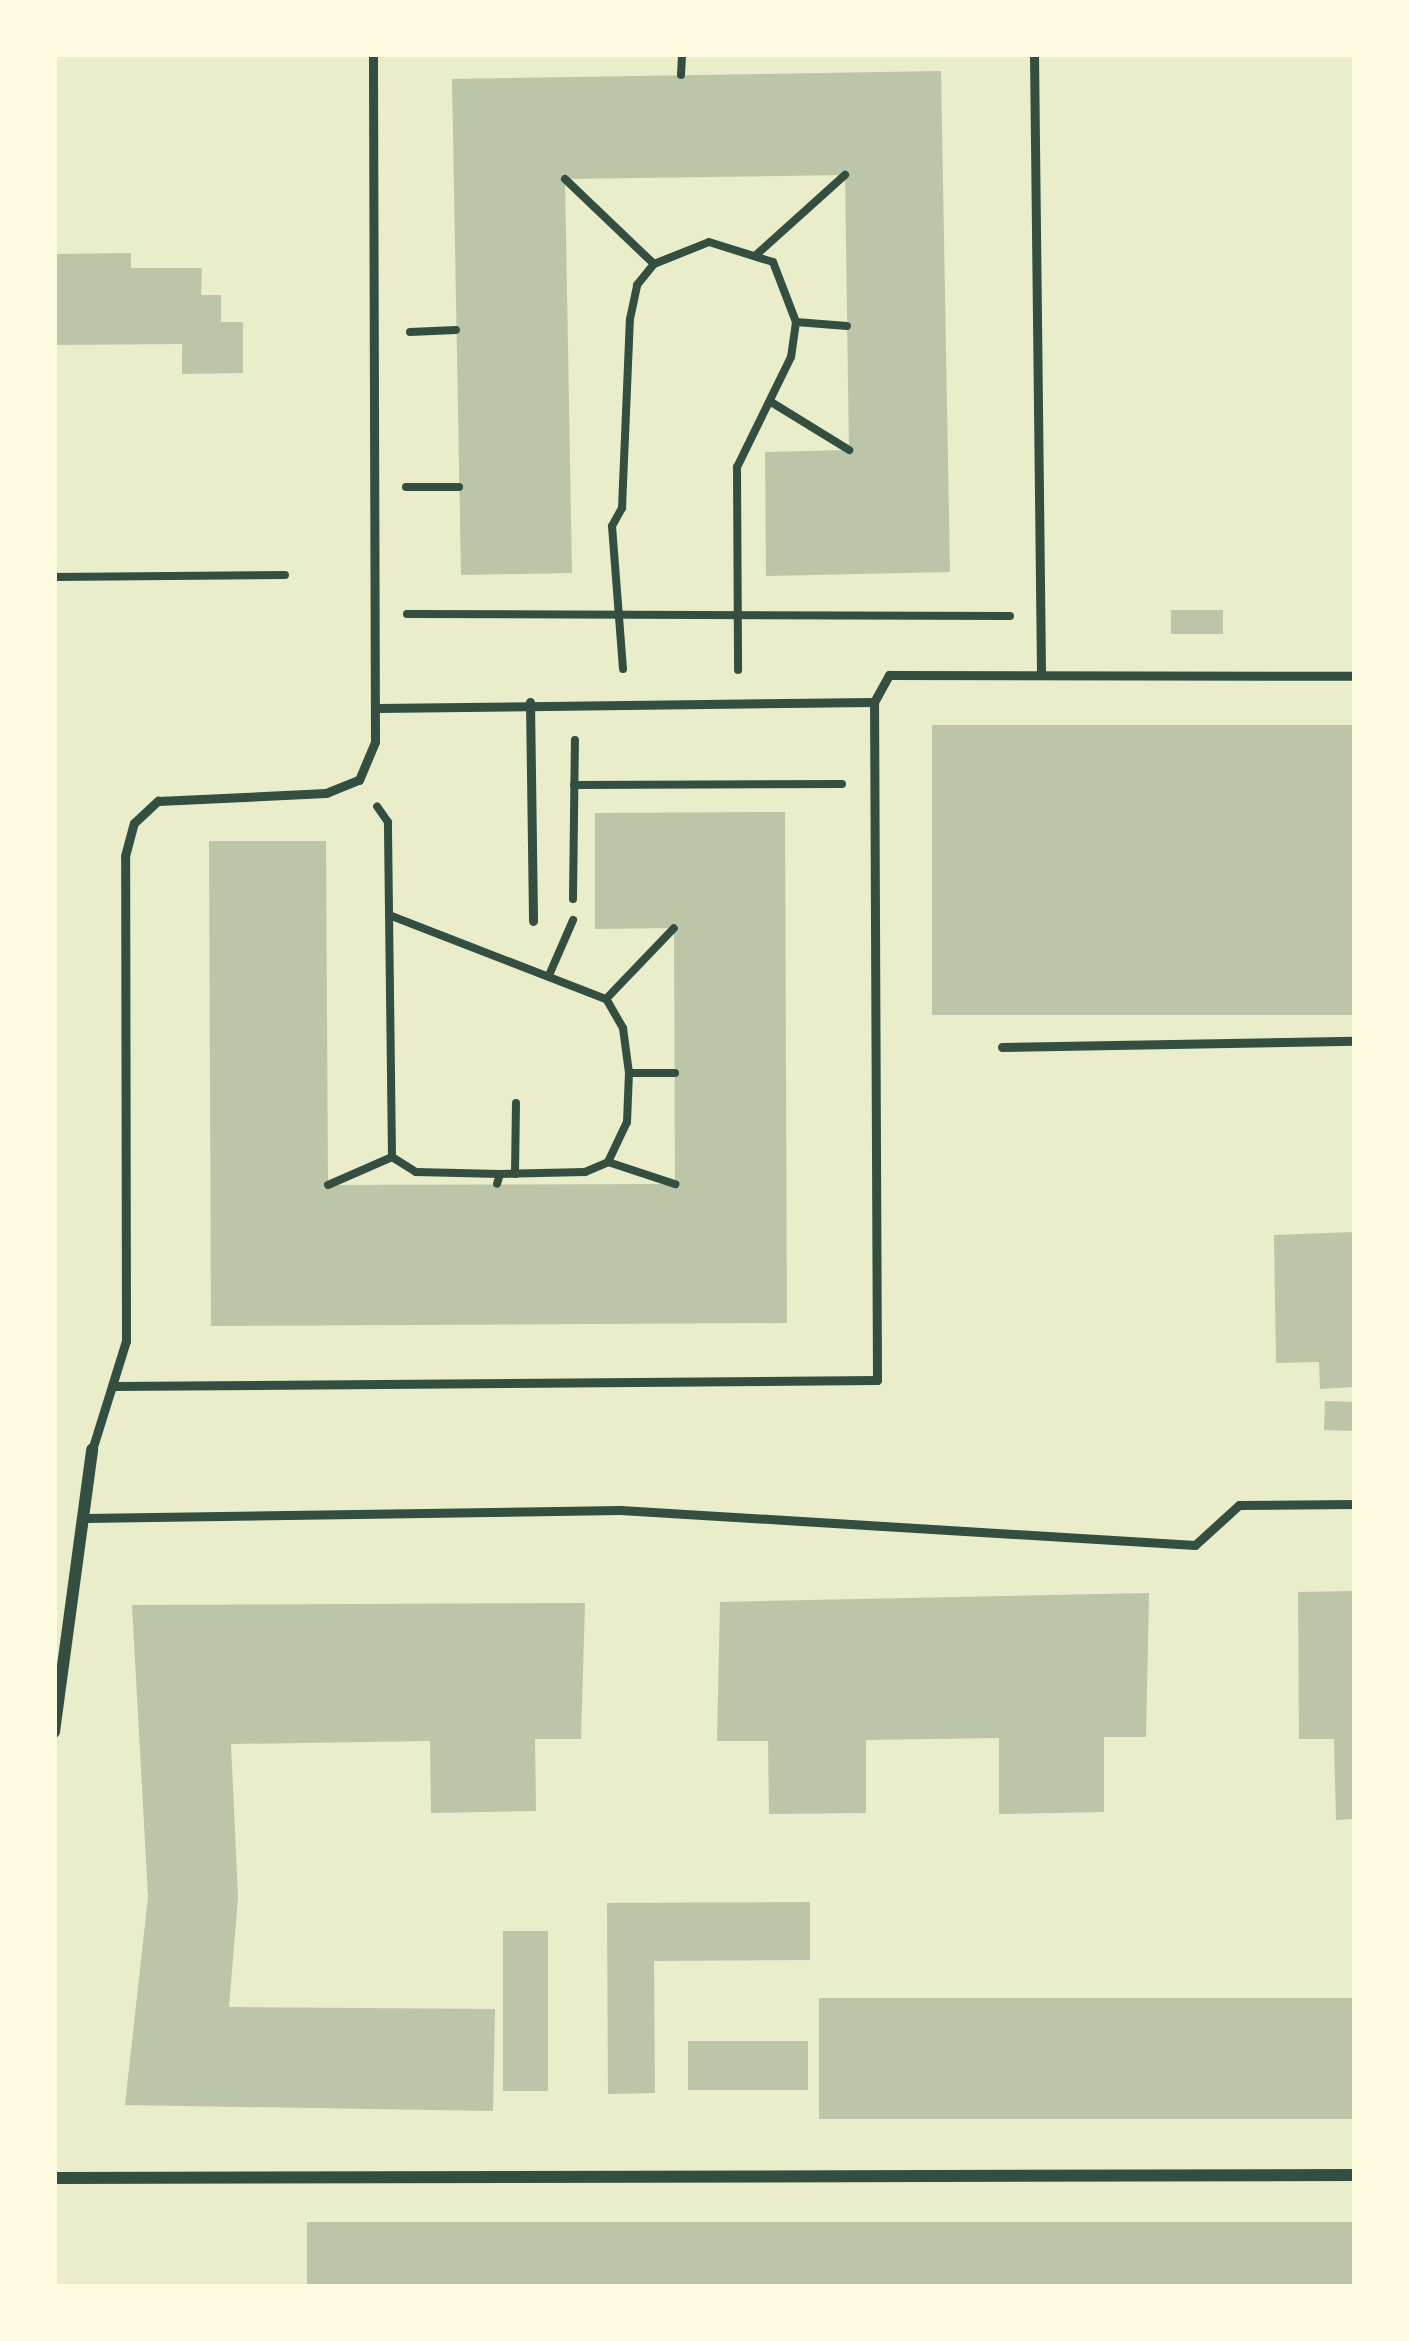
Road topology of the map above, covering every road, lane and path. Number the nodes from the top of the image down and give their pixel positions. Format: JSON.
{"nodes":[{"id":1,"x":373,"y":54,"type":"edge"},
{"id":2,"x":682,"y":54,"type":"edge"},
{"id":3,"x":1034,"y":54,"type":"edge"},
{"id":4,"x":681,"y":75,"type":"dead end"},
{"id":5,"x":845,"y":175,"type":"dead end"},
{"id":6,"x":565,"y":179,"type":"dead end"},
{"id":7,"x":756,"y":255,"type":"junction"},
{"id":8,"x":654,"y":264,"type":"junction"},
{"id":9,"x":796,"y":322,"type":"junction"},
{"id":10,"x":847,"y":326,"type":"dead end"},
{"id":11,"x":771,"y":402,"type":"junction"},
{"id":12,"x":849,"y":450,"type":"dead end"},
{"id":13,"x":373,"y":486,"type":"junction"},
{"id":14,"x":459,"y":487,"type":"dead end"},
{"id":15,"x":285,"y":575,"type":"dead end"},
{"id":16,"x":54,"y":577,"type":"edge"},
{"id":17,"x":375,"y":614,"type":"junction"},
{"id":18,"x":621,"y":614,"type":"junction"},
{"id":19,"x":737,"y":616,"type":"junction"},
{"id":20,"x":1040,"y":616,"type":"junction"},
{"id":21,"x":1041,"y":674,"type":"junction"},
{"id":22,"x":1355,"y":676,"type":"edge"},
{"id":23,"x":625,"y":701,"type":"junction"},
{"id":24,"x":530,"y":702,"type":"junction"},
{"id":25,"x":738,"y":702,"type":"junction"},
{"id":26,"x":874,"y":702,"type":"junction"},
{"id":27,"x":377,"y":707,"type":"junction"},
{"id":28,"x":358,"y":780,"type":"junction"},
{"id":29,"x":874,"y":784,"type":"junction"},
{"id":30,"x":574,"y":785,"type":"dead end"},
{"id":31,"x":389,"y":915,"type":"junction"},
{"id":32,"x":533,"y":921,"type":"dead end"},
{"id":33,"x":674,"y":928,"type":"dead end"},
{"id":34,"x":605,"y":998,"type":"junction"},
{"id":35,"x":1355,"y":1041,"type":"edge"},
{"id":36,"x":1001,"y":1047,"type":"dead end"},
{"id":37,"x":629,"y":1073,"type":"junction"},
{"id":38,"x":675,"y":1073,"type":"dead end"},
{"id":39,"x":516,"y":1102,"type":"dead end"},
{"id":40,"x":392,"y":1157,"type":"junction"},
{"id":41,"x":608,"y":1162,"type":"junction"},
{"id":42,"x":515,"y":1174,"type":"junction"},
{"id":43,"x":675,"y":1184,"type":"dead end"},
{"id":44,"x":328,"y":1185,"type":"dead end"},
{"id":45,"x":113,"y":1386,"type":"junction"},
{"id":46,"x":92,"y":1450,"type":"joint"},
{"id":47,"x":1355,"y":1504,"type":"edge"},
{"id":48,"x":85,"y":1519,"type":"junction"},
{"id":49,"x":54,"y":1732,"type":"edge"},
{"id":50,"x":1355,"y":2175,"type":"edge"},
{"id":51,"x":54,"y":2178,"type":"edge"}],
"edges":[{"from":1,"to":13,"type":"lane"},
{"from":2,"to":4,"type":"path"},
{"from":3,"to":20,"type":"lane"},
{"from":5,"to":7,"type":"path"},
{"from":6,"to":8,"type":"path"},
{"from":7,"to":8,"type":"path"},
{"from":7,"to":9,"type":"path"},
{"from":8,"to":18,"type":"path"},
{"from":9,"to":10,"type":"path"},
{"from":9,"to":11,"type":"path"},
{"from":11,"to":12,"type":"path"},
{"from":11,"to":19,"type":"path"},
{"from":13,"to":14,"type":"path"},
{"from":13,"to":17,"type":"lane"},
{"from":15,"to":16,"type":"path"},
{"from":17,"to":18,"type":"path"},
{"from":17,"to":27,"type":"lane"},
{"from":18,"to":19,"type":"path"},
{"from":18,"to":23,"type":"path"},
{"from":19,"to":20,"type":"path"},
{"from":19,"to":25,"type":"path"},
{"from":20,"to":21,"type":"lane"},
{"from":21,"to":22,"type":"lane"},
{"from":21,"to":26,"type":"lane"},
{"from":23,"to":24,"type":"lane"},
{"from":23,"to":25,"type":"lane"},
{"from":24,"to":27,"type":"lane"},
{"from":24,"to":32,"type":"lane"},
{"from":25,"to":26,"type":"lane"},
{"from":26,"to":29,"type":"lane"},
{"from":27,"to":28,"type":"lane"},
{"from":28,"to":31,"type":"path"},
{"from":28,"to":45,"type":"lane"},
{"from":29,"to":30,"type":"path"},
{"from":29,"to":45,"type":"lane"},
{"from":31,"to":34,"type":"path"},
{"from":31,"to":40,"type":"path"},
{"from":33,"to":34,"type":"path"},
{"from":34,"to":37,"type":"path"},
{"from":35,"to":36,"type":"lane"},
{"from":37,"to":38,"type":"path"},
{"from":37,"to":41,"type":"path"},
{"from":39,"to":42,"type":"path"},
{"from":40,"to":42,"type":"path"},
{"from":40,"to":44,"type":"path"},
{"from":41,"to":42,"type":"path"},
{"from":41,"to":43,"type":"path"},
{"from":45,"to":46,"type":"lane"},
{"from":46,"to":48,"type":"street"},
{"from":47,"to":48,"type":"lane"},
{"from":48,"to":49,"type":"street"},
{"from":50,"to":51,"type":"street"}]}
